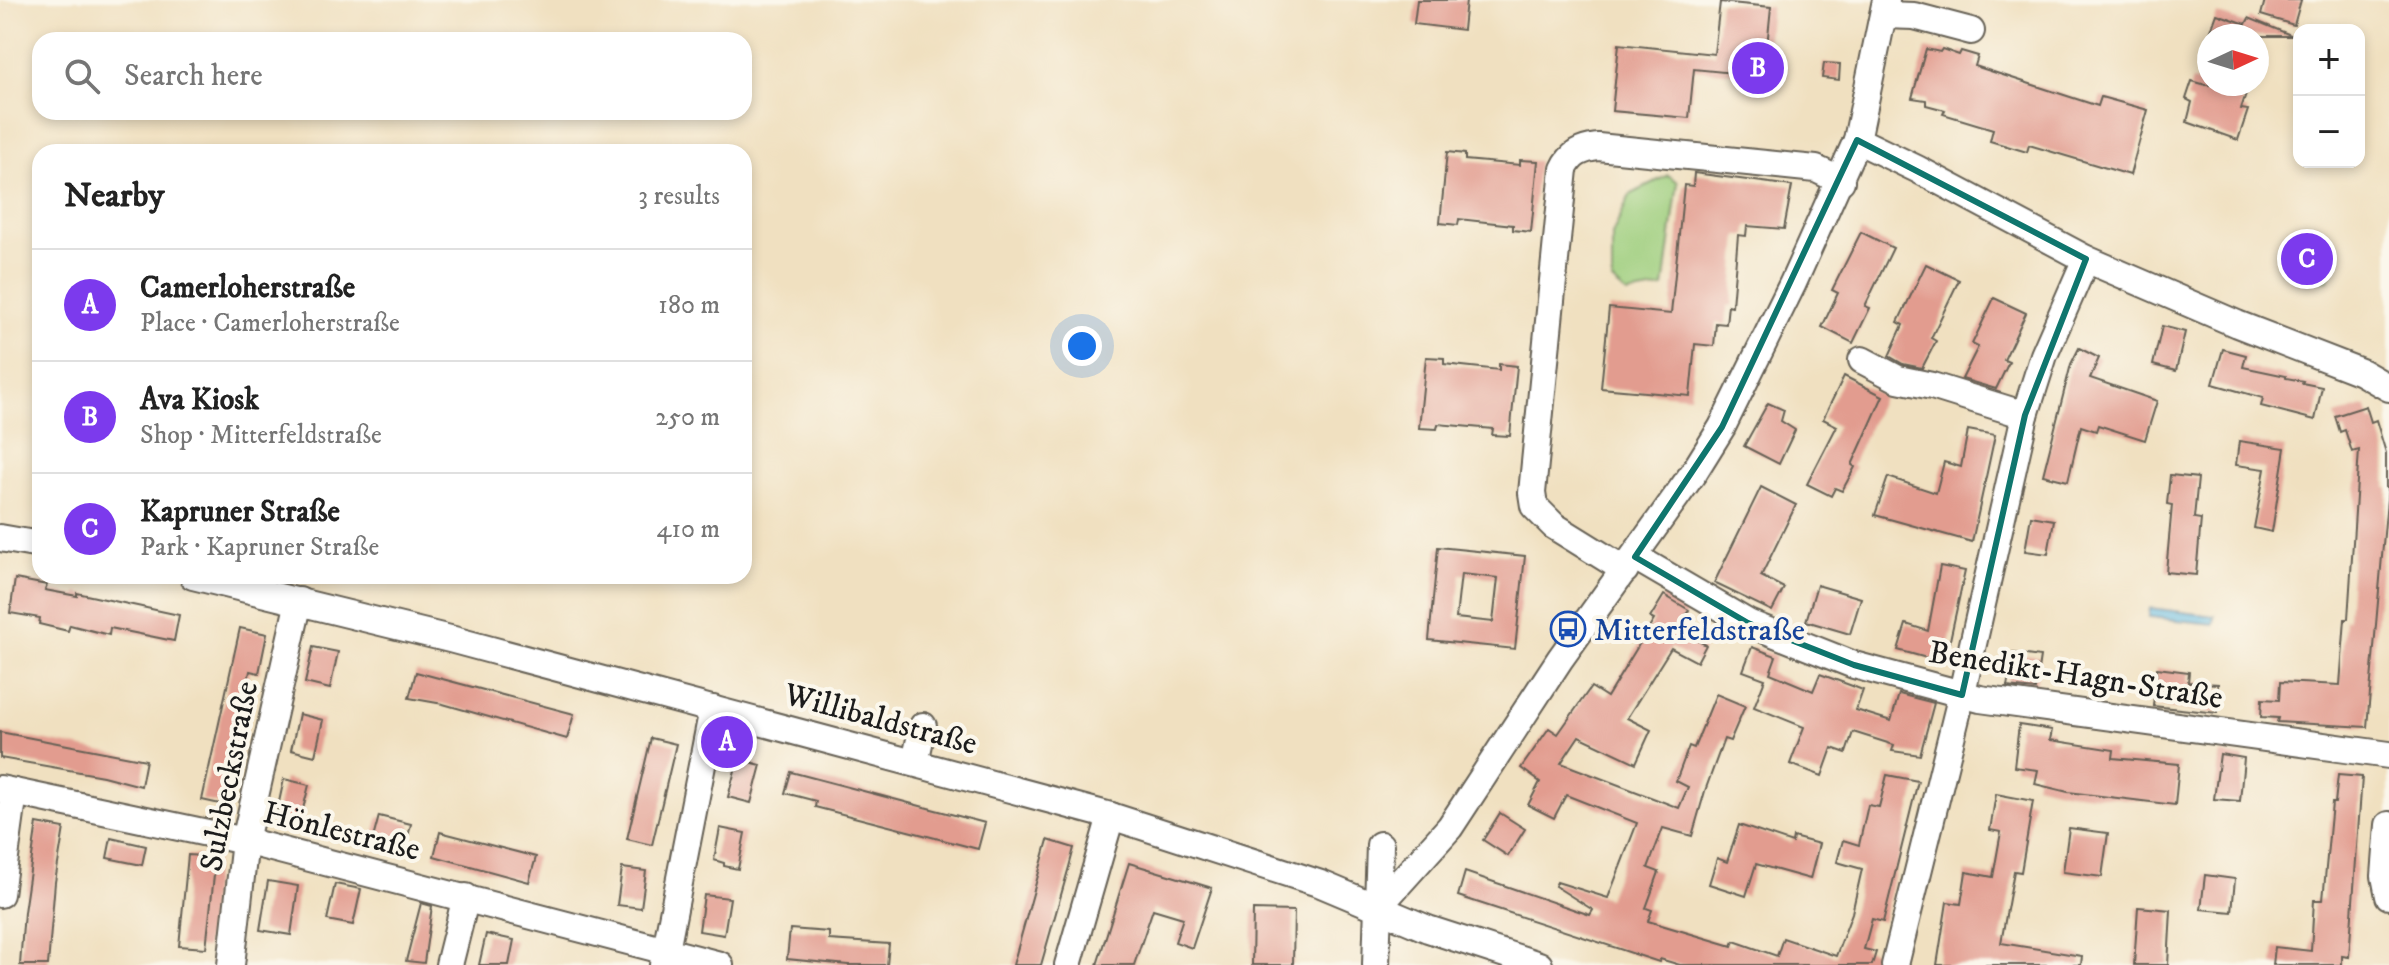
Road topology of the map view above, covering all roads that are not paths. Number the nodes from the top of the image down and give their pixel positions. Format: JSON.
{"nodes":[{"id":1,"x":1885,"y":7,"type":"edge"},
{"id":2,"x":1971,"y":31,"type":"dead end"},
{"id":3,"x":1857,"y":140,"type":"junction"},
{"id":4,"x":1841,"y":181,"type":"junction"},
{"id":5,"x":2086,"y":259,"type":"junction"},
{"id":6,"x":1862,"y":360,"type":"dead end"},
{"id":7,"x":2389,"y":388,"type":"edge"},
{"id":8,"x":2025,"y":415,"type":"junction"},
{"id":9,"x":0,"y":538,"type":"edge"},
{"id":10,"x":32,"y":544,"type":"edge"},
{"id":11,"x":1630,"y":563,"type":"junction"},
{"id":12,"x":227,"y":584,"type":"edge"},
{"id":13,"x":299,"y":601,"type":"junction"},
{"id":14,"x":1962,"y":695,"type":"junction"},
{"id":15,"x":713,"y":709,"type":"junction"},
{"id":16,"x":923,"y":726,"type":"dead end"},
{"id":17,"x":2389,"y":755,"type":"edge"},
{"id":18,"x":915,"y":762,"type":"junction"},
{"id":19,"x":7,"y":790,"type":"edge"},
{"id":20,"x":1111,"y":816,"type":"junction"},
{"id":21,"x":2389,"y":825,"type":"edge"},
{"id":22,"x":245,"y":841,"type":"junction"},
{"id":23,"x":1380,"y":845,"type":"dead end"},
{"id":24,"x":0,"y":894,"type":"edge"},
{"id":25,"x":2389,"y":896,"type":"edge"},
{"id":26,"x":466,"y":897,"type":"junction"},
{"id":27,"x":1378,"y":907,"type":"junction"},
{"id":28,"x":664,"y":958,"type":"edge"},
{"id":29,"x":231,"y":965,"type":"edge"},
{"id":30,"x":449,"y":965,"type":"edge"},
{"id":31,"x":720,"y":965,"type":"edge"},
{"id":32,"x":1068,"y":965,"type":"edge"},
{"id":33,"x":1376,"y":965,"type":"edge"},
{"id":34,"x":1539,"y":965,"type":"edge"},
{"id":35,"x":1895,"y":965,"type":"edge"}],
"edges":[{"from":1,"to":2,"type":"street"},
{"from":1,"to":3,"type":"street"},
{"from":3,"to":4,"type":"street"},
{"from":3,"to":5,"type":"street"},
{"from":4,"to":11,"type":"street"},
{"from":4,"to":11,"type":"street","name":"Benedikt-Hagn-Straße"},
{"from":5,"to":7,"type":"street"},
{"from":5,"to":8,"type":"street"},
{"from":6,"to":8,"type":"street"},
{"from":8,"to":14,"type":"street"},
{"from":9,"to":10,"type":"street"},
{"from":11,"to":14,"type":"street","name":"Benedikt-Hagn-Straße"},
{"from":11,"to":27,"type":"street"},
{"from":12,"to":13,"type":"street","name":"Willibaldstraße"},
{"from":13,"to":15,"type":"street","name":"Willibaldstraße"},
{"from":13,"to":22,"type":"street","name":"Sulzbeckstraße"},
{"from":14,"to":17,"type":"street","name":"Benedikt-Hagn-Straße"},
{"from":14,"to":35,"type":"street"},
{"from":15,"to":18,"type":"street","name":"Willibaldstraße"},
{"from":15,"to":28,"type":"street"},
{"from":16,"to":18,"type":"street"},
{"from":18,"to":20,"type":"street","name":"Willibaldstraße"},
{"from":19,"to":22,"type":"street","name":"Hönlestraße"},
{"from":19,"to":24,"type":"street"},
{"from":20,"to":27,"type":"street","name":"Willibaldstraße"},
{"from":20,"to":32,"type":"street"},
{"from":21,"to":25,"type":"street"},
{"from":22,"to":26,"type":"street","name":"Hönlestraße"},
{"from":22,"to":29,"type":"street","name":"Sulzbeckstraße"},
{"from":23,"to":27,"type":"street"},
{"from":26,"to":28,"type":"street","name":"Hönlestraße"},
{"from":26,"to":30,"type":"street"},
{"from":27,"to":33,"type":"street"},
{"from":27,"to":34,"type":"street","name":"Willibaldstraße"},
{"from":28,"to":31,"type":"street","name":"Hönlestraße"}]}
